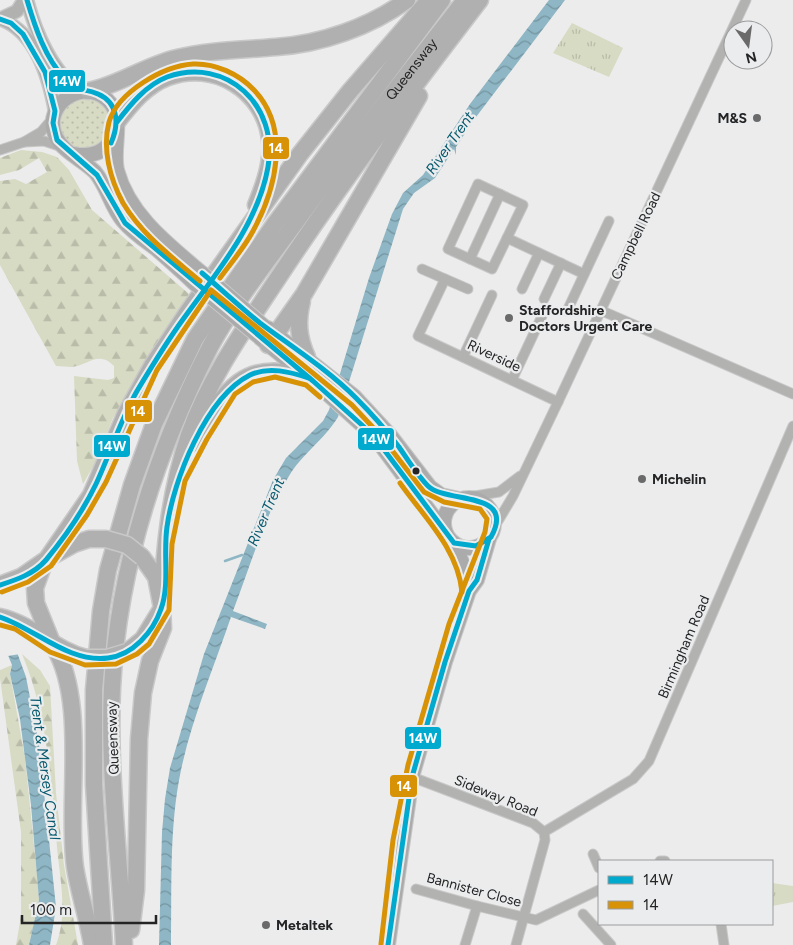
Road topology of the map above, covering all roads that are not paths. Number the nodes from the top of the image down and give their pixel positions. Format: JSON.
{"nodes":[{"id":1,"x":25,"y":0,"type":"edge"},
{"id":2,"x":407,"y":0,"type":"edge"},
{"id":3,"x":428,"y":0,"type":"edge"},
{"id":4,"x":442,"y":0,"type":"edge"},
{"id":5,"x":465,"y":0,"type":"edge"},
{"id":6,"x":481,"y":0,"type":"edge"},
{"id":7,"x":746,"y":0,"type":"edge"},
{"id":8,"x":0,"y":19,"type":"edge"},
{"id":9,"x":84,"y":91,"type":"junction"},
{"id":10,"x":54,"y":115,"type":"junction"},
{"id":11,"x":117,"y":127,"type":"junction"},
{"id":12,"x":24,"y":142,"type":"junction"},
{"id":13,"x":0,"y":150,"type":"edge"},
{"id":14,"x":69,"y":151,"type":"junction"},
{"id":15,"x":500,"y":194,"type":"junction"},
{"id":16,"x":609,"y":222,"type":"dead end"},
{"id":17,"x":247,"y":226,"type":"junction"},
{"id":18,"x":507,"y":238,"type":"junction"},
{"id":19,"x":539,"y":253,"type":"junction"},
{"id":20,"x":470,"y":259,"type":"junction"},
{"id":21,"x":561,"y":263,"type":"junction"},
{"id":22,"x":422,"y":269,"type":"dead end"},
{"id":23,"x":584,"y":274,"type":"junction"},
{"id":24,"x":198,"y":278,"type":"junction"},
{"id":25,"x":445,"y":279,"type":"junction"},
{"id":26,"x":468,"y":289,"type":"dead end"},
{"id":27,"x":522,"y":289,"type":"dead end"},
{"id":28,"x":304,"y":294,"type":"junction"},
{"id":29,"x":492,"y":295,"type":"dead end"},
{"id":30,"x":544,"y":299,"type":"dead end"},
{"id":31,"x":600,"y":310,"type":"junction"},
{"id":32,"x":568,"y":311,"type":"dead end"},
{"id":33,"x":542,"y":316,"type":"dead end"},
{"id":34,"x":267,"y":335,"type":"junction"},
{"id":35,"x":306,"y":357,"type":"junction"},
{"id":36,"x":463,"y":357,"type":"junction"},
{"id":37,"x":314,"y":375,"type":"junction"},
{"id":38,"x":512,"y":380,"type":"junction"},
{"id":39,"x":793,"y":394,"type":"edge"},
{"id":40,"x":558,"y":402,"type":"junction"},
{"id":41,"x":793,"y":426,"type":"edge"},
{"id":42,"x":524,"y":472,"type":"junction"},
{"id":43,"x":178,"y":479,"type":"junction"},
{"id":44,"x":464,"y":498,"type":"junction"},
{"id":45,"x":492,"y":532,"type":"junction"},
{"id":46,"x":450,"y":538,"type":"junction"},
{"id":47,"x":47,"y":559,"type":"junction"},
{"id":48,"x":0,"y":585,"type":"edge"},
{"id":49,"x":469,"y":591,"type":"junction"},
{"id":50,"x":162,"y":607,"type":"junction"},
{"id":51,"x":2,"y":617,"type":"edge"},
{"id":52,"x":53,"y":645,"type":"junction"},
{"id":53,"x":412,"y":777,"type":"junction"},
{"id":54,"x":544,"y":832,"type":"junction"},
{"id":55,"x":592,"y":854,"type":"dead end"},
{"id":56,"x":598,"y":866,"type":"edge"},
{"id":57,"x":416,"y":889,"type":"dead end"},
{"id":58,"x":598,"y":890,"type":"edge"},
{"id":59,"x":476,"y":906,"type":"junction"},
{"id":60,"x":583,"y":914,"type":"dead end"},
{"id":61,"x":525,"y":919,"type":"junction"},
{"id":62,"x":722,"y":925,"type":"edge"},
{"id":63,"x":92,"y":945,"type":"edge"},
{"id":64,"x":104,"y":945,"type":"edge"},
{"id":65,"x":124,"y":945,"type":"edge"},
{"id":66,"x":129,"y":945,"type":"edge"},
{"id":67,"x":388,"y":945,"type":"edge"},
{"id":68,"x":465,"y":945,"type":"edge"},
{"id":69,"x":516,"y":945,"type":"edge"},
{"id":70,"x":611,"y":945,"type":"edge"},
{"id":71,"x":724,"y":945,"type":"edge"}],
"edges":[{"from":1,"to":8,"type":"street"},
{"from":1,"to":9,"type":"street"},
{"from":2,"to":9,"type":"highway"},
{"from":3,"to":17,"type":"highway"},
{"from":4,"to":64,"type":"highway","name":"Queensway"},
{"from":5,"to":65,"type":"highway","name":"Queensway"},
{"from":6,"to":28,"type":"highway"},
{"from":6,"to":43,"type":"highway"},
{"from":7,"to":31,"type":"street","name":"Campbell Road"},
{"from":8,"to":10,"type":"street"},
{"from":9,"to":10,"type":"main road"},
{"from":9,"to":11,"type":"main road"},
{"from":10,"to":12,"type":"street"},
{"from":10,"to":14,"type":"main road"},
{"from":11,"to":14,"type":"main road"},
{"from":11,"to":17,"type":"highway"},
{"from":11,"to":24,"type":"main road"},
{"from":12,"to":13,"type":"street"},
{"from":12,"to":14,"type":"street"},
{"from":14,"to":24,"type":"main road"},
{"from":15,"to":18,"type":"street"},
{"from":15,"to":20,"type":"street"},
{"from":15,"to":20,"type":"street"},
{"from":16,"to":23,"type":"street"},
{"from":17,"to":47,"type":"highway"},
{"from":18,"to":19,"type":"street"},
{"from":18,"to":20,"type":"street"},
{"from":19,"to":21,"type":"street"},
{"from":19,"to":27,"type":"street"},
{"from":21,"to":23,"type":"street"},
{"from":21,"to":30,"type":"street"},
{"from":22,"to":25,"type":"street"},
{"from":23,"to":32,"type":"street"},
{"from":24,"to":34,"type":"main road","bridge":true},
{"from":25,"to":26,"type":"street"},
{"from":25,"to":36,"type":"street","name":"Riverside"},
{"from":28,"to":34,"type":"highway"},
{"from":28,"to":35,"type":"highway"},
{"from":29,"to":36,"type":"street"},
{"from":31,"to":39,"type":"street"},
{"from":31,"to":40,"type":"street","name":"Campbell Road"},
{"from":33,"to":38,"type":"street"},
{"from":34,"to":35,"type":"main road"},
{"from":34,"to":37,"type":"main road"},
{"from":35,"to":37,"type":"main road"},
{"from":36,"to":38,"type":"street","name":"Riverside"},
{"from":37,"to":43,"type":"highway"},
{"from":37,"to":44,"type":"main road"},
{"from":37,"to":46,"type":"main road"},
{"from":38,"to":40,"type":"street","name":"Riverside"},
{"from":40,"to":42,"type":"street","name":"Campbell Road"},
{"from":41,"to":54,"type":"street","name":"Birmingham Road"},
{"from":42,"to":44,"type":"street","name":"Campbell Road"},
{"from":42,"to":45,"type":"street","name":"Campbell Road"},
{"from":43,"to":50,"type":"highway"},
{"from":44,"to":45,"type":"main road"},
{"from":44,"to":46,"type":"main road"},
{"from":45,"to":46,"type":"main road"},
{"from":45,"to":49,"type":"main road","name":"Campbell Road"},
{"from":46,"to":49,"type":"main road"},
{"from":47,"to":48,"type":"highway"},
{"from":47,"to":50,"type":"highway","bridge":true},
{"from":47,"to":52,"type":"highway"},
{"from":49,"to":53,"type":"main road","name":"Campbell Road"},
{"from":50,"to":52,"type":"highway","bridge":true},
{"from":50,"to":66,"type":"highway"},
{"from":51,"to":52,"type":"highway"},
{"from":52,"to":63,"type":"highway"},
{"from":53,"to":54,"type":"street","name":"Sideway Road"},
{"from":53,"to":67,"type":"main road","name":"Campbell Road"},
{"from":54,"to":61,"type":"street","name":"Sideway Road"},
{"from":55,"to":56,"type":"street"},
{"from":57,"to":59,"type":"street","name":"Bannister Close"},
{"from":58,"to":61,"type":"street"},
{"from":59,"to":61,"type":"street","name":"Bannister Close"},
{"from":59,"to":68,"type":"street"},
{"from":60,"to":70,"type":"street"},
{"from":61,"to":69,"type":"street","name":"Sideway Road"},
{"from":62,"to":71,"type":"street"}]}
